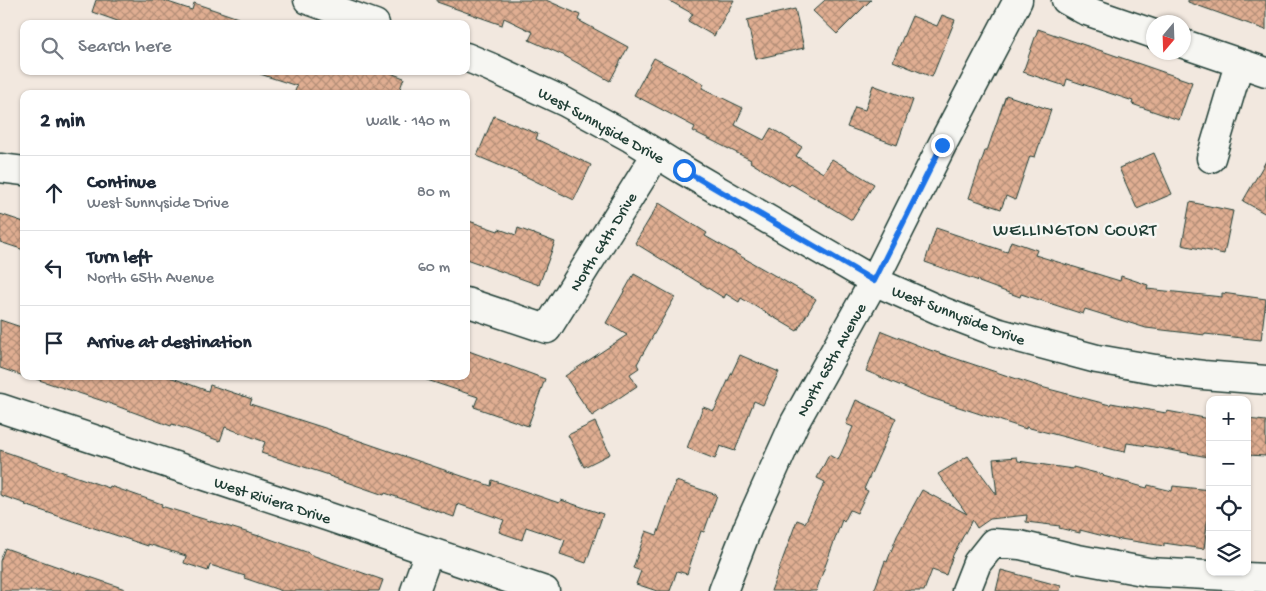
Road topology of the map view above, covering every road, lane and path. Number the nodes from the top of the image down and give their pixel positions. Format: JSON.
{"nodes":[{"id":1,"x":308,"y":0,"type":"edge"},
{"id":2,"x":1018,"y":0,"type":"edge"},
{"id":3,"x":1066,"y":0,"type":"edge"},
{"id":4,"x":364,"y":20,"type":"edge"},
{"id":5,"x":1146,"y":31,"type":"edge"},
{"id":6,"x":1191,"y":47,"type":"edge"},
{"id":7,"x":470,"y":59,"type":"edge"},
{"id":8,"x":1239,"y":64,"type":"junction"},
{"id":9,"x":1266,"y":72,"type":"edge"},
{"id":10,"x":657,"y":153,"type":"junction"},
{"id":11,"x":1212,"y":158,"type":"dead end"},
{"id":12,"x":0,"y":168,"type":"edge"},
{"id":13,"x":20,"y":170,"type":"edge"},
{"id":14,"x":874,"y":281,"type":"junction"},
{"id":15,"x":470,"y":303,"type":"edge"},
{"id":16,"x":1266,"y":380,"type":"edge"},
{"id":17,"x":0,"y":408,"type":"edge"},
{"id":18,"x":429,"y":552,"type":"junction"},
{"id":19,"x":1266,"y":578,"type":"edge"},
{"id":20,"x":415,"y":591,"type":"edge"},
{"id":21,"x":545,"y":591,"type":"edge"},
{"id":22,"x":723,"y":591,"type":"edge"},
{"id":23,"x":966,"y":591,"type":"edge"}],
"edges":[{"from":1,"to":4,"type":"street"},
{"from":2,"to":14,"type":"street","name":"North 65th Avenue"},
{"from":3,"to":5,"type":"street"},
{"from":6,"to":8,"type":"street"},
{"from":7,"to":10,"type":"street","name":"West Sunnyside Drive"},
{"from":8,"to":9,"type":"street"},
{"from":8,"to":11,"type":"street"},
{"from":10,"to":14,"type":"street","name":"West Sunnyside Drive"},
{"from":10,"to":15,"type":"street","name":"North 64th Drive"},
{"from":12,"to":13,"type":"street"},
{"from":14,"to":16,"type":"street","name":"West Sunnyside Drive"},
{"from":14,"to":22,"type":"street","name":"North 65th Avenue"},
{"from":17,"to":18,"type":"street","name":"West Riviera Drive"},
{"from":18,"to":20,"type":"street"},
{"from":18,"to":21,"type":"street","name":"West Riviera Drive"},
{"from":19,"to":23,"type":"street"}]}
